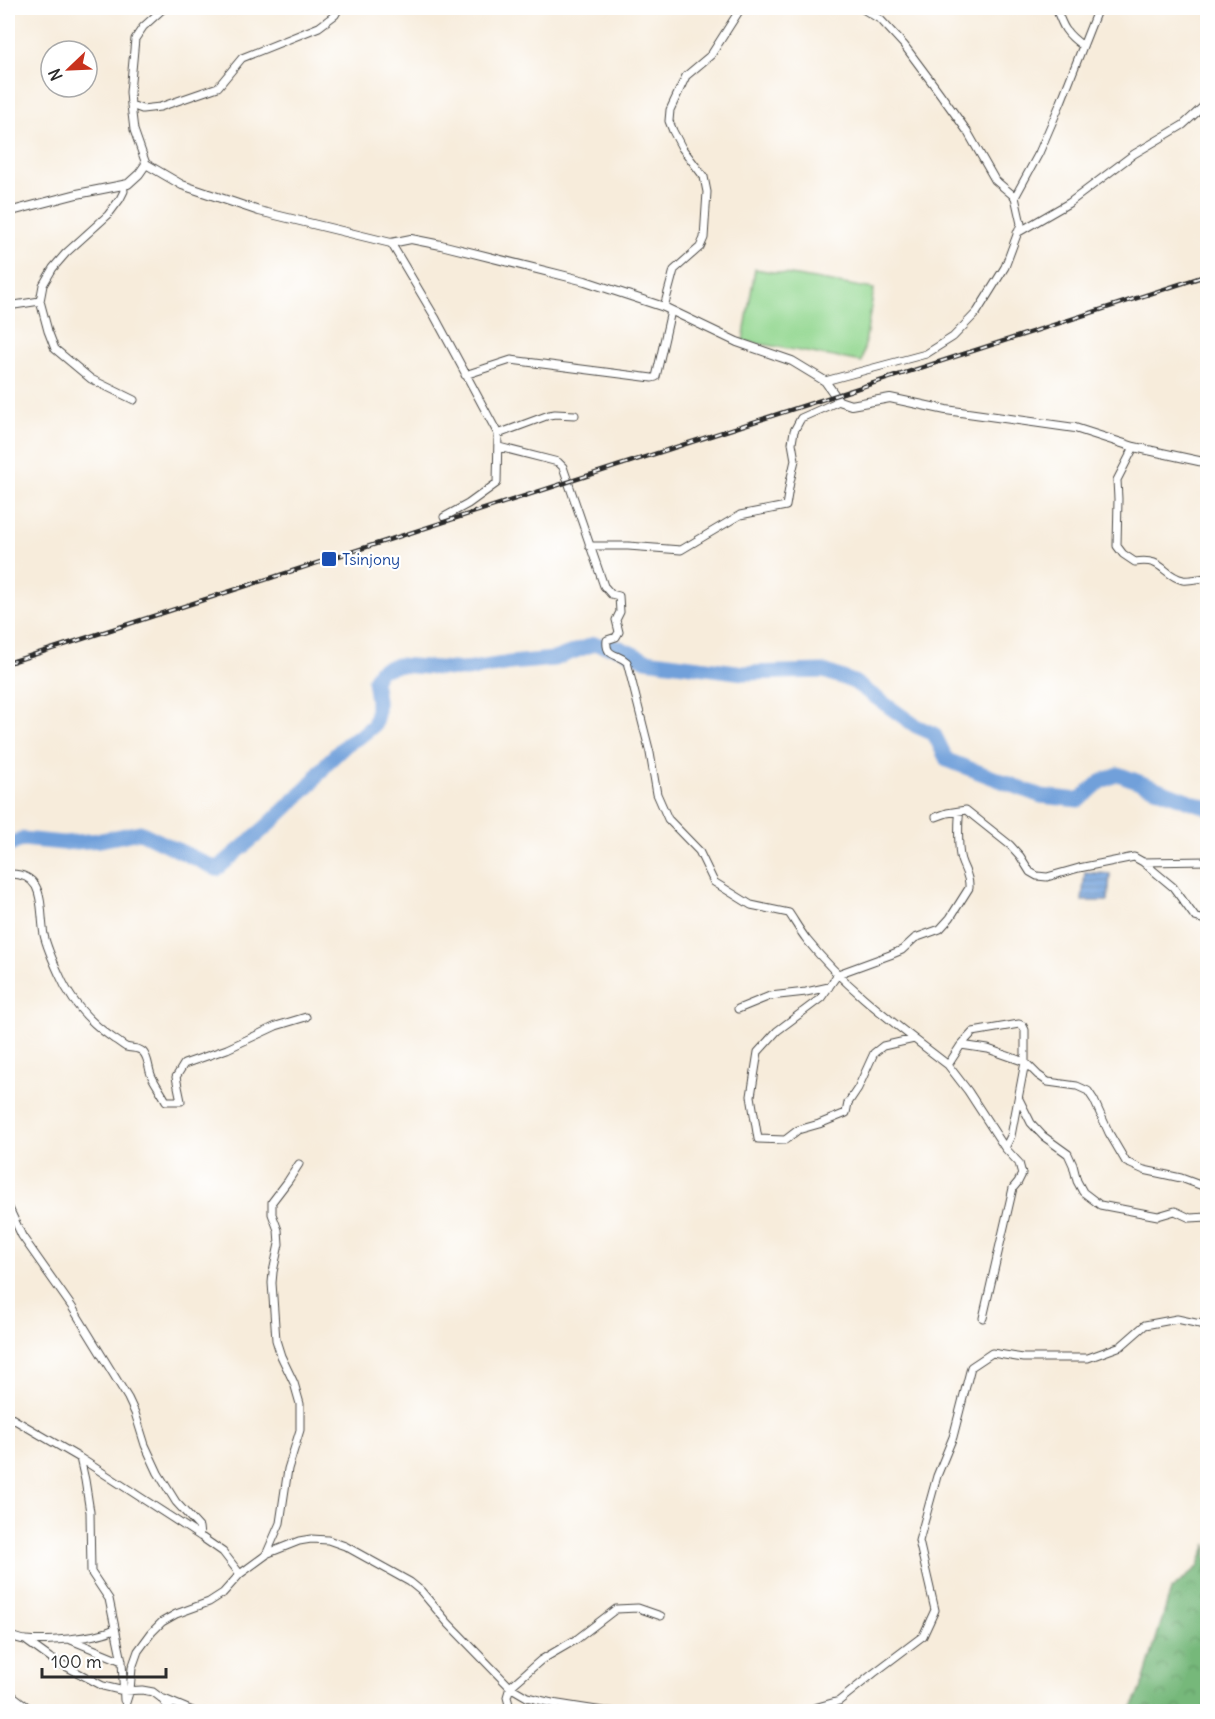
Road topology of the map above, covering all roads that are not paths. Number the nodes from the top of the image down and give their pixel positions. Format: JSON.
{"nodes":[{"id":1,"x":164,"y":8,"type":"edge"},
{"id":2,"x":339,"y":8,"type":"edge"},
{"id":3,"x":741,"y":8,"type":"edge"},
{"id":4,"x":861,"y":8,"type":"edge"},
{"id":5,"x":1056,"y":8,"type":"edge"},
{"id":6,"x":1098,"y":8,"type":"edge"},
{"id":7,"x":1083,"y":46,"type":"junction"},
{"id":8,"x":1208,"y":102,"type":"edge"},
{"id":9,"x":131,"y":105,"type":"junction"},
{"id":10,"x":146,"y":164,"type":"junction"},
{"id":11,"x":123,"y":185,"type":"junction"},
{"id":12,"x":1015,"y":197,"type":"junction"},
{"id":13,"x":8,"y":212,"type":"edge"},
{"id":14,"x":1017,"y":233,"type":"junction"},
{"id":15,"x":391,"y":243,"type":"junction"},
{"id":16,"x":39,"y":301,"type":"junction"},
{"id":17,"x":8,"y":306,"type":"edge"},
{"id":18,"x":667,"y":309,"type":"junction"},
{"id":19,"x":465,"y":375,"type":"junction"},
{"id":20,"x":825,"y":381,"type":"junction"},
{"id":21,"x":134,"y":400,"type":"dead end"},
{"id":22,"x":839,"y":401,"type":"junction"},
{"id":23,"x":575,"y":415,"type":"dead end"},
{"id":24,"x":498,"y":434,"type":"junction"},
{"id":25,"x":499,"y":447,"type":"junction"},
{"id":26,"x":1134,"y":447,"type":"junction"},
{"id":27,"x":1208,"y":463,"type":"edge"},
{"id":28,"x":444,"y":516,"type":"dead end"},
{"id":29,"x":589,"y":546,"type":"junction"},
{"id":30,"x":1208,"y":578,"type":"edge"},
{"id":31,"x":960,"y":811,"type":"junction"},
{"id":32,"x":936,"y":817,"type":"dead end"},
{"id":33,"x":1208,"y":861,"type":"edge"},
{"id":34,"x":1143,"y":862,"type":"junction"},
{"id":35,"x":8,"y":874,"type":"edge"},
{"id":36,"x":1208,"y":921,"type":"edge"},
{"id":37,"x":838,"y":974,"type":"junction"},
{"id":38,"x":829,"y":987,"type":"junction"},
{"id":39,"x":738,"y":1009,"type":"dead end"},
{"id":40,"x":306,"y":1017,"type":"dead end"},
{"id":41,"x":914,"y":1039,"type":"junction"},
{"id":42,"x":961,"y":1045,"type":"junction"},
{"id":43,"x":1025,"y":1062,"type":"junction"},
{"id":44,"x":948,"y":1065,"type":"junction"},
{"id":45,"x":1018,"y":1096,"type":"junction"},
{"id":46,"x":1005,"y":1148,"type":"junction"},
{"id":47,"x":298,"y":1164,"type":"dead end"},
{"id":48,"x":1208,"y":1188,"type":"edge"},
{"id":49,"x":8,"y":1206,"type":"edge"},
{"id":50,"x":1208,"y":1217,"type":"edge"},
{"id":51,"x":983,"y":1318,"type":"dead end"},
{"id":52,"x":1208,"y":1318,"type":"edge"},
{"id":53,"x":8,"y":1416,"type":"edge"},
{"id":54,"x":80,"y":1458,"type":"junction"},
{"id":55,"x":200,"y":1536,"type":"junction"},
{"id":56,"x":266,"y":1555,"type":"junction"},
{"id":57,"x":240,"y":1574,"type":"junction"},
{"id":58,"x":661,"y":1616,"type":"dead end"},
{"id":59,"x":114,"y":1629,"type":"junction"},
{"id":60,"x":8,"y":1636,"type":"edge"},
{"id":61,"x":69,"y":1639,"type":"junction"},
{"id":62,"x":25,"y":1640,"type":"junction"},
{"id":63,"x":122,"y":1661,"type":"junction"},
{"id":64,"x":510,"y":1688,"type":"junction"},
{"id":65,"x":127,"y":1691,"type":"junction"},
{"id":66,"x":8,"y":1692,"type":"edge"},
{"id":67,"x":161,"y":1698,"type":"junction"},
{"id":68,"x":34,"y":1712,"type":"edge"},
{"id":69,"x":123,"y":1712,"type":"edge"},
{"id":70,"x":172,"y":1712,"type":"edge"},
{"id":71,"x":195,"y":1712,"type":"edge"},
{"id":72,"x":511,"y":1712,"type":"edge"},
{"id":73,"x":626,"y":1712,"type":"edge"},
{"id":74,"x":800,"y":1712,"type":"edge"}],
"edges":[{"from":1,"to":9,"type":"street"},
{"from":2,"to":9,"type":"street"},
{"from":3,"to":18,"type":"street"},
{"from":4,"to":12,"type":"street"},
{"from":5,"to":7,"type":"street"},
{"from":6,"to":7,"type":"street"},
{"from":7,"to":12,"type":"street"},
{"from":8,"to":14,"type":"street"},
{"from":9,"to":10,"type":"street"},
{"from":10,"to":11,"type":"street"},
{"from":10,"to":15,"type":"street"},
{"from":11,"to":13,"type":"street"},
{"from":11,"to":16,"type":"street"},
{"from":12,"to":14,"type":"street"},
{"from":14,"to":20,"type":"street"},
{"from":15,"to":18,"type":"street"},
{"from":15,"to":19,"type":"street"},
{"from":16,"to":17,"type":"street"},
{"from":16,"to":21,"type":"street"},
{"from":18,"to":19,"type":"street"},
{"from":18,"to":20,"type":"street"},
{"from":19,"to":24,"type":"street"},
{"from":20,"to":22,"type":"street"},
{"from":22,"to":26,"type":"street"},
{"from":22,"to":29,"type":"street"},
{"from":23,"to":24,"type":"street"},
{"from":24,"to":25,"type":"street"},
{"from":25,"to":28,"type":"street"},
{"from":25,"to":29,"type":"street"},
{"from":26,"to":27,"type":"street"},
{"from":26,"to":30,"type":"street"},
{"from":29,"to":37,"type":"street"},
{"from":31,"to":32,"type":"street"},
{"from":31,"to":34,"type":"street"},
{"from":31,"to":37,"type":"street"},
{"from":33,"to":34,"type":"street"},
{"from":34,"to":36,"type":"street"},
{"from":35,"to":40,"type":"street"},
{"from":37,"to":38,"type":"street"},
{"from":37,"to":41,"type":"street"},
{"from":38,"to":39,"type":"street"},
{"from":38,"to":41,"type":"street"},
{"from":41,"to":44,"type":"street"},
{"from":42,"to":43,"type":"street"},
{"from":42,"to":43,"type":"street"},
{"from":42,"to":44,"type":"street"},
{"from":43,"to":45,"type":"street"},
{"from":43,"to":48,"type":"street"},
{"from":44,"to":46,"type":"street"},
{"from":45,"to":46,"type":"street"},
{"from":45,"to":50,"type":"street"},
{"from":46,"to":51,"type":"street"},
{"from":47,"to":56,"type":"street"},
{"from":49,"to":55,"type":"street"},
{"from":52,"to":74,"type":"street"},
{"from":53,"to":54,"type":"street"},
{"from":54,"to":55,"type":"street"},
{"from":54,"to":59,"type":"street"},
{"from":55,"to":57,"type":"street"},
{"from":56,"to":57,"type":"street"},
{"from":56,"to":64,"type":"street"},
{"from":57,"to":65,"type":"street"},
{"from":58,"to":64,"type":"street"},
{"from":59,"to":61,"type":"street"},
{"from":59,"to":63,"type":"street"},
{"from":60,"to":62,"type":"street"},
{"from":61,"to":62,"type":"street"},
{"from":61,"to":63,"type":"street"},
{"from":62,"to":65,"type":"street"},
{"from":63,"to":65,"type":"street"},
{"from":64,"to":72,"type":"street"},
{"from":64,"to":73,"type":"street"},
{"from":65,"to":67,"type":"street"},
{"from":65,"to":69,"type":"street"},
{"from":66,"to":68,"type":"street"},
{"from":67,"to":70,"type":"street"},
{"from":67,"to":71,"type":"street"}]}
